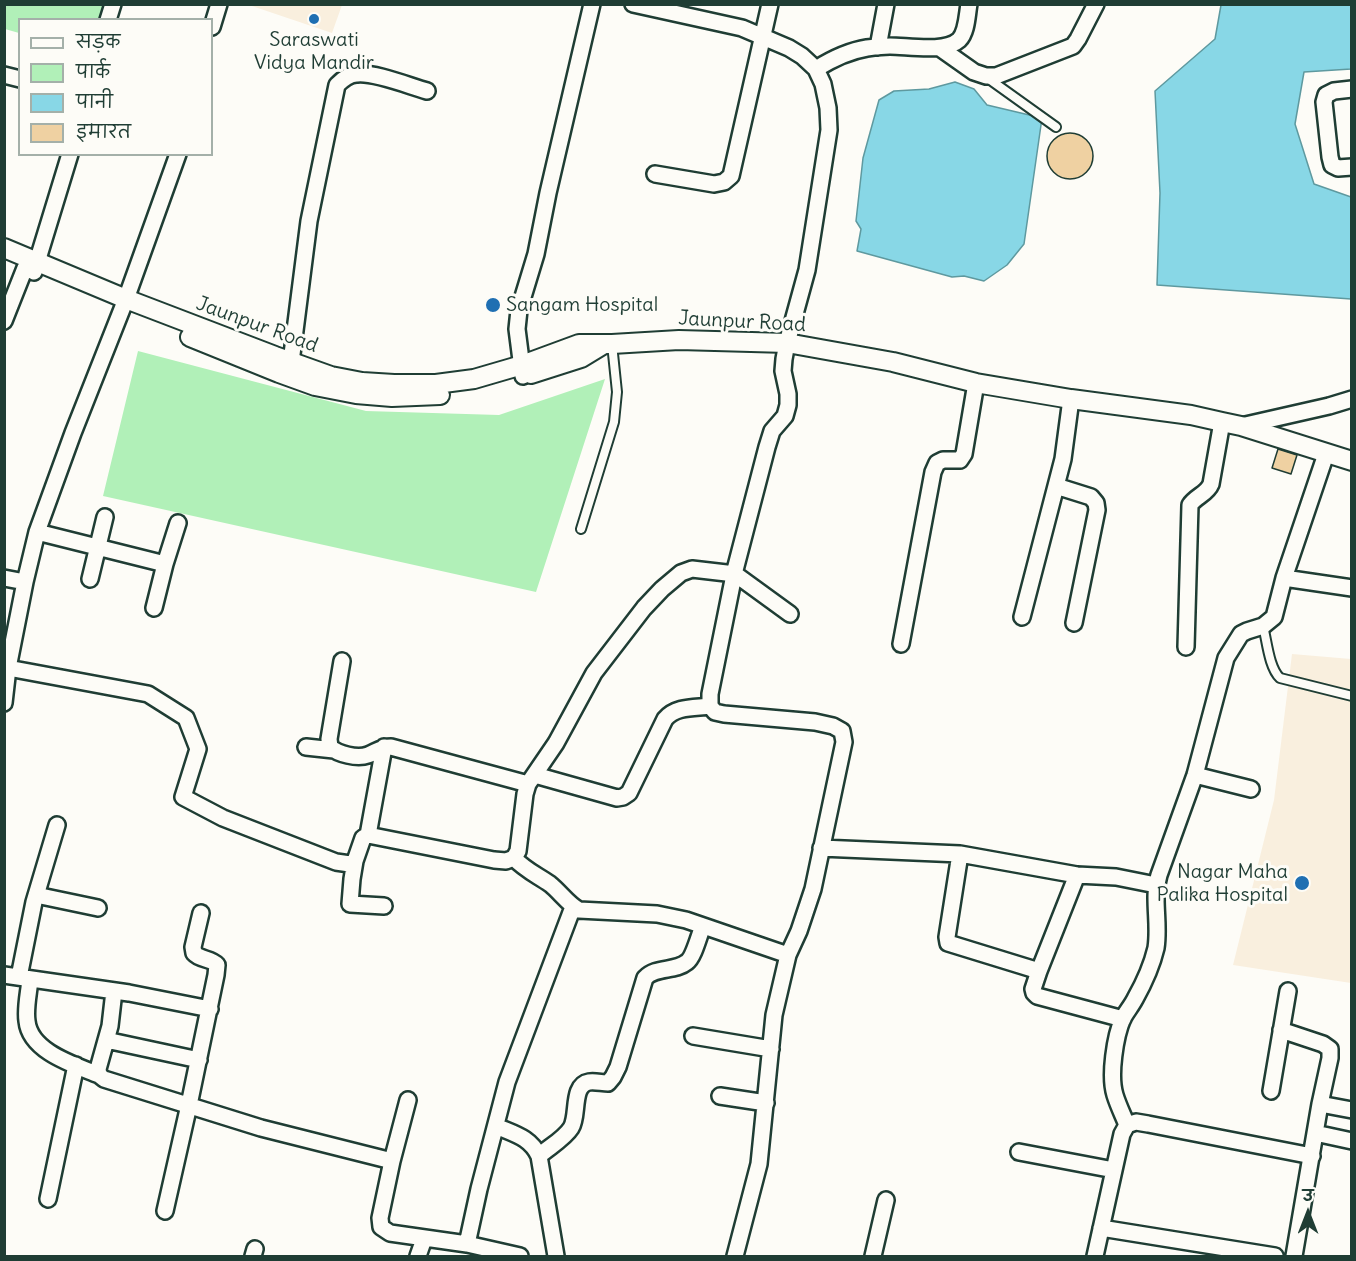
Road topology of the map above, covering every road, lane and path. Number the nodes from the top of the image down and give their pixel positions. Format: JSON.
{"nodes":[{"id":1,"x":219,"y":4,"type":"edge"},
{"id":2,"x":592,"y":4,"type":"edge"},
{"id":3,"x":633,"y":4,"type":"edge"},
{"id":4,"x":770,"y":4,"type":"edge"},
{"id":5,"x":886,"y":4,"type":"edge"},
{"id":6,"x":969,"y":4,"type":"edge"},
{"id":7,"x":1096,"y":4,"type":"edge"},
{"id":8,"x":213,"y":24,"type":"edge"},
{"id":9,"x":763,"y":38,"type":"junction"},
{"id":10,"x":878,"y":47,"type":"junction"},
{"id":11,"x":940,"y":48,"type":"junction"},
{"id":12,"x":816,"y":69,"type":"junction"},
{"id":13,"x":986,"y":76,"type":"junction"},
{"id":14,"x":1352,"y":89,"type":"edge"},
{"id":15,"x":428,"y":91,"type":"dead end"},
{"id":16,"x":1056,"y":127,"type":"dead end"},
{"id":17,"x":69,"y":156,"type":"edge"},
{"id":18,"x":177,"y":156,"type":"edge"},
{"id":19,"x":1352,"y":167,"type":"edge"},
{"id":20,"x":655,"y":174,"type":"dead end"},
{"id":21,"x":4,"y":248,"type":"edge"},
{"id":22,"x":4,"y":260,"type":"edge"},
{"id":23,"x":32,"y":268,"type":"junction"},
{"id":24,"x":124,"y":304,"type":"junction"},
{"id":25,"x":4,"y":321,"type":"edge"},
{"id":26,"x":787,"y":343,"type":"junction"},
{"id":27,"x":608,"y":344,"type":"junction"},
{"id":28,"x":291,"y":362,"type":"junction"},
{"id":29,"x":522,"y":371,"type":"junction"},
{"id":30,"x":976,"y":383,"type":"junction"},
{"id":31,"x":1071,"y":399,"type":"junction"},
{"id":32,"x":1352,"y":399,"type":"edge"},
{"id":33,"x":1222,"y":422,"type":"junction"},
{"id":34,"x":1241,"y":426,"type":"junction"},
{"id":35,"x":1326,"y":454,"type":"junction"},
{"id":36,"x":1352,"y":461,"type":"edge"},
{"id":37,"x":1056,"y":486,"type":"junction"},
{"id":38,"x":105,"y":517,"type":"dead end"},
{"id":39,"x":178,"y":523,"type":"dead end"},
{"id":40,"x":581,"y":529,"type":"dead end"},
{"id":41,"x":37,"y":532,"type":"junction"},
{"id":42,"x":98,"y":548,"type":"junction"},
{"id":43,"x":165,"y":564,"type":"junction"},
{"id":44,"x":735,"y":574,"type":"junction"},
{"id":45,"x":4,"y":578,"type":"edge"},
{"id":46,"x":1284,"y":578,"type":"junction"},
{"id":47,"x":90,"y":579,"type":"dead end"},
{"id":48,"x":25,"y":582,"type":"junction"},
{"id":49,"x":1352,"y":588,"type":"edge"},
{"id":50,"x":154,"y":608,"type":"dead end"},
{"id":51,"x":790,"y":614,"type":"dead end"},
{"id":52,"x":1022,"y":617,"type":"dead end"},
{"id":53,"x":1074,"y":623,"type":"dead end"},
{"id":54,"x":1263,"y":626,"type":"junction"},
{"id":55,"x":901,"y":644,"type":"dead end"},
{"id":56,"x":1186,"y":647,"type":"dead end"},
{"id":57,"x":342,"y":661,"type":"dead end"},
{"id":58,"x":8,"y":668,"type":"junction"},
{"id":59,"x":1352,"y":696,"type":"edge"},
{"id":60,"x":4,"y":703,"type":"edge"},
{"id":61,"x":710,"y":706,"type":"junction"},
{"id":62,"x":306,"y":747,"type":"dead end"},
{"id":63,"x":384,"y":747,"type":"junction"},
{"id":64,"x":334,"y":750,"type":"junction"},
{"id":65,"x":1195,"y":774,"type":"junction"},
{"id":66,"x":532,"y":780,"type":"junction"},
{"id":67,"x":1251,"y":789,"type":"dead end"},
{"id":68,"x":57,"y":825,"type":"dead end"},
{"id":69,"x":368,"y":835,"type":"junction"},
{"id":70,"x":821,"y":848,"type":"junction"},
{"id":71,"x":960,"y":854,"type":"junction"},
{"id":72,"x":514,"y":858,"type":"junction"},
{"id":73,"x":355,"y":861,"type":"junction"},
{"id":74,"x":1077,"y":875,"type":"junction"},
{"id":75,"x":1156,"y":885,"type":"junction"},
{"id":76,"x":36,"y":895,"type":"junction"},
{"id":77,"x":384,"y":906,"type":"dead end"},
{"id":78,"x":573,"y":907,"type":"junction"},
{"id":79,"x":98,"y":908,"type":"dead end"},
{"id":80,"x":201,"y":913,"type":"dead end"},
{"id":81,"x":703,"y":926,"type":"junction"},
{"id":82,"x":788,"y":955,"type":"junction"},
{"id":83,"x":1040,"y":971,"type":"junction"},
{"id":84,"x":18,"y":977,"type":"edge"},
{"id":85,"x":114,"y":991,"type":"junction"},
{"id":86,"x":1288,"y":991,"type":"dead end"},
{"id":87,"x":210,"y":1009,"type":"junction"},
{"id":88,"x":1123,"y":1019,"type":"junction"},
{"id":89,"x":1281,"y":1030,"type":"junction"},
{"id":90,"x":693,"y":1036,"type":"dead end"},
{"id":91,"x":106,"y":1040,"type":"junction"},
{"id":92,"x":771,"y":1049,"type":"junction"},
{"id":93,"x":199,"y":1060,"type":"junction"},
{"id":94,"x":76,"y":1065,"type":"junction"},
{"id":95,"x":99,"y":1075,"type":"junction"},
{"id":96,"x":1271,"y":1091,"type":"dead end"},
{"id":97,"x":720,"y":1096,"type":"dead end"},
{"id":98,"x":408,"y":1100,"type":"dead end"},
{"id":99,"x":766,"y":1102,"type":"junction"},
{"id":100,"x":1320,"y":1104,"type":"junction"},
{"id":101,"x":189,"y":1105,"type":"junction"},
{"id":102,"x":1352,"y":1110,"type":"edge"},
{"id":103,"x":1127,"y":1125,"type":"junction"},
{"id":104,"x":496,"y":1126,"type":"junction"},
{"id":105,"x":1315,"y":1133,"type":"junction"},
{"id":106,"x":1352,"y":1141,"type":"edge"},
{"id":107,"x":1019,"y":1152,"type":"dead end"},
{"id":108,"x":539,"y":1155,"type":"junction"},
{"id":109,"x":1312,"y":1156,"type":"junction"},
{"id":110,"x":392,"y":1161,"type":"junction"},
{"id":111,"x":1114,"y":1170,"type":"junction"},
{"id":112,"x":48,"y":1198,"type":"dead end"},
{"id":113,"x":886,"y":1200,"type":"dead end"},
{"id":114,"x":165,"y":1210,"type":"dead end"},
{"id":115,"x":1101,"y":1228,"type":"junction"},
{"id":116,"x":424,"y":1239,"type":"junction"},
{"id":117,"x":467,"y":1244,"type":"junction"},
{"id":118,"x":418,"y":1257,"type":"edge"},
{"id":119,"x":520,"y":1257,"type":"edge"},
{"id":120,"x":556,"y":1257,"type":"edge"},
{"id":121,"x":735,"y":1257,"type":"edge"},
{"id":122,"x":873,"y":1257,"type":"edge"},
{"id":123,"x":1095,"y":1257,"type":"edge"},
{"id":124,"x":1275,"y":1257,"type":"edge"},
{"id":125,"x":1294,"y":1257,"type":"edge"}],
"edges":[{"from":1,"to":8,"type":"street"},
{"from":2,"to":29,"type":"street"},
{"from":3,"to":9,"type":"street"},
{"from":4,"to":9,"type":"street"},
{"from":5,"to":10,"type":"street"},
{"from":6,"to":11,"type":"street"},
{"from":7,"to":13,"type":"street"},
{"from":9,"to":12,"type":"street"},
{"from":9,"to":20,"type":"street"},
{"from":10,"to":11,"type":"street"},
{"from":10,"to":12,"type":"street"},
{"from":11,"to":13,"type":"street"},
{"from":12,"to":26,"type":"street"},
{"from":13,"to":16,"type":"lane"},
{"from":14,"to":19,"type":"street"},
{"from":15,"to":28,"type":"street"},
{"from":17,"to":23,"type":"street"},
{"from":18,"to":24,"type":"street"},
{"from":21,"to":23,"type":"street"},
{"from":22,"to":23,"type":"street"},
{"from":23,"to":24,"type":"street"},
{"from":23,"to":25,"type":"street"},
{"from":24,"to":28,"type":"street","name":"Jaunpur Road"},
{"from":24,"to":29,"type":"street"},
{"from":24,"to":41,"type":"street"},
{"from":26,"to":27,"type":"street","name":"Jaunpur Road"},
{"from":26,"to":30,"type":"street","name":"Jaunpur Road"},
{"from":26,"to":44,"type":"street"},
{"from":27,"to":29,"type":"street"},
{"from":27,"to":40,"type":"lane"},
{"from":28,"to":29,"type":"street","name":"Jaunpur Road"},
{"from":30,"to":31,"type":"street","name":"Jaunpur Road"},
{"from":30,"to":55,"type":"street"},
{"from":31,"to":33,"type":"street","name":"Jaunpur Road"},
{"from":31,"to":37,"type":"street"},
{"from":32,"to":34,"type":"street"},
{"from":33,"to":34,"type":"street","name":"Jaunpur Road"},
{"from":33,"to":56,"type":"street"},
{"from":34,"to":35,"type":"street","name":"Jaunpur Road"},
{"from":35,"to":36,"type":"street","name":"Jaunpur Road"},
{"from":35,"to":46,"type":"street"},
{"from":37,"to":52,"type":"street"},
{"from":37,"to":53,"type":"street"},
{"from":38,"to":42,"type":"street"},
{"from":39,"to":43,"type":"street"},
{"from":41,"to":42,"type":"street"},
{"from":41,"to":48,"type":"street"},
{"from":42,"to":43,"type":"street"},
{"from":42,"to":47,"type":"street"},
{"from":43,"to":50,"type":"street"},
{"from":44,"to":51,"type":"street"},
{"from":44,"to":61,"type":"street"},
{"from":44,"to":66,"type":"street"},
{"from":45,"to":48,"type":"street"},
{"from":46,"to":49,"type":"street"},
{"from":46,"to":54,"type":"street"},
{"from":48,"to":58,"type":"street"},
{"from":54,"to":59,"type":"lane"},
{"from":54,"to":65,"type":"street"},
{"from":57,"to":64,"type":"street"},
{"from":58,"to":60,"type":"street"},
{"from":58,"to":73,"type":"street"},
{"from":61,"to":66,"type":"street"},
{"from":61,"to":70,"type":"street"},
{"from":62,"to":64,"type":"street"},
{"from":63,"to":64,"type":"street"},
{"from":63,"to":66,"type":"street"},
{"from":63,"to":69,"type":"street"},
{"from":65,"to":67,"type":"street"},
{"from":65,"to":75,"type":"street"},
{"from":66,"to":72,"type":"street"},
{"from":68,"to":76,"type":"street"},
{"from":69,"to":72,"type":"street"},
{"from":69,"to":73,"type":"street"},
{"from":70,"to":71,"type":"street"},
{"from":70,"to":82,"type":"street"},
{"from":71,"to":74,"type":"street"},
{"from":71,"to":83,"type":"street"},
{"from":72,"to":78,"type":"street"},
{"from":73,"to":77,"type":"street"},
{"from":74,"to":75,"type":"street"},
{"from":74,"to":83,"type":"street"},
{"from":75,"to":88,"type":"street"},
{"from":76,"to":79,"type":"street"},
{"from":76,"to":84,"type":"street"},
{"from":78,"to":81,"type":"street"},
{"from":78,"to":104,"type":"street"},
{"from":80,"to":87,"type":"street"},
{"from":81,"to":82,"type":"street"},
{"from":81,"to":108,"type":"street"},
{"from":82,"to":92,"type":"street"},
{"from":83,"to":88,"type":"street"},
{"from":84,"to":85,"type":"street"},
{"from":84,"to":94,"type":"street"},
{"from":85,"to":87,"type":"street"},
{"from":85,"to":91,"type":"street"},
{"from":86,"to":89,"type":"street"},
{"from":87,"to":93,"type":"street"},
{"from":88,"to":103,"type":"street"},
{"from":89,"to":96,"type":"street"},
{"from":89,"to":100,"type":"street"},
{"from":90,"to":92,"type":"street"},
{"from":91,"to":93,"type":"street"},
{"from":91,"to":95,"type":"street"},
{"from":92,"to":99,"type":"street"},
{"from":93,"to":101,"type":"street"},
{"from":94,"to":95,"type":"street"},
{"from":94,"to":112,"type":"street"},
{"from":95,"to":101,"type":"street"},
{"from":97,"to":99,"type":"street"},
{"from":98,"to":110,"type":"street"},
{"from":99,"to":121,"type":"street"},
{"from":100,"to":102,"type":"street"},
{"from":100,"to":105,"type":"street"},
{"from":101,"to":110,"type":"street"},
{"from":101,"to":114,"type":"street"},
{"from":103,"to":109,"type":"street"},
{"from":103,"to":111,"type":"street"},
{"from":104,"to":108,"type":"street"},
{"from":104,"to":117,"type":"street"},
{"from":105,"to":106,"type":"street"},
{"from":105,"to":109,"type":"street"},
{"from":107,"to":111,"type":"street"},
{"from":108,"to":120,"type":"street"},
{"from":109,"to":125,"type":"street"},
{"from":110,"to":116,"type":"street"},
{"from":111,"to":115,"type":"street"},
{"from":113,"to":122,"type":"street"},
{"from":115,"to":123,"type":"street"},
{"from":115,"to":124,"type":"street"},
{"from":116,"to":117,"type":"street"},
{"from":116,"to":118,"type":"street"},
{"from":117,"to":119,"type":"street"}]}
